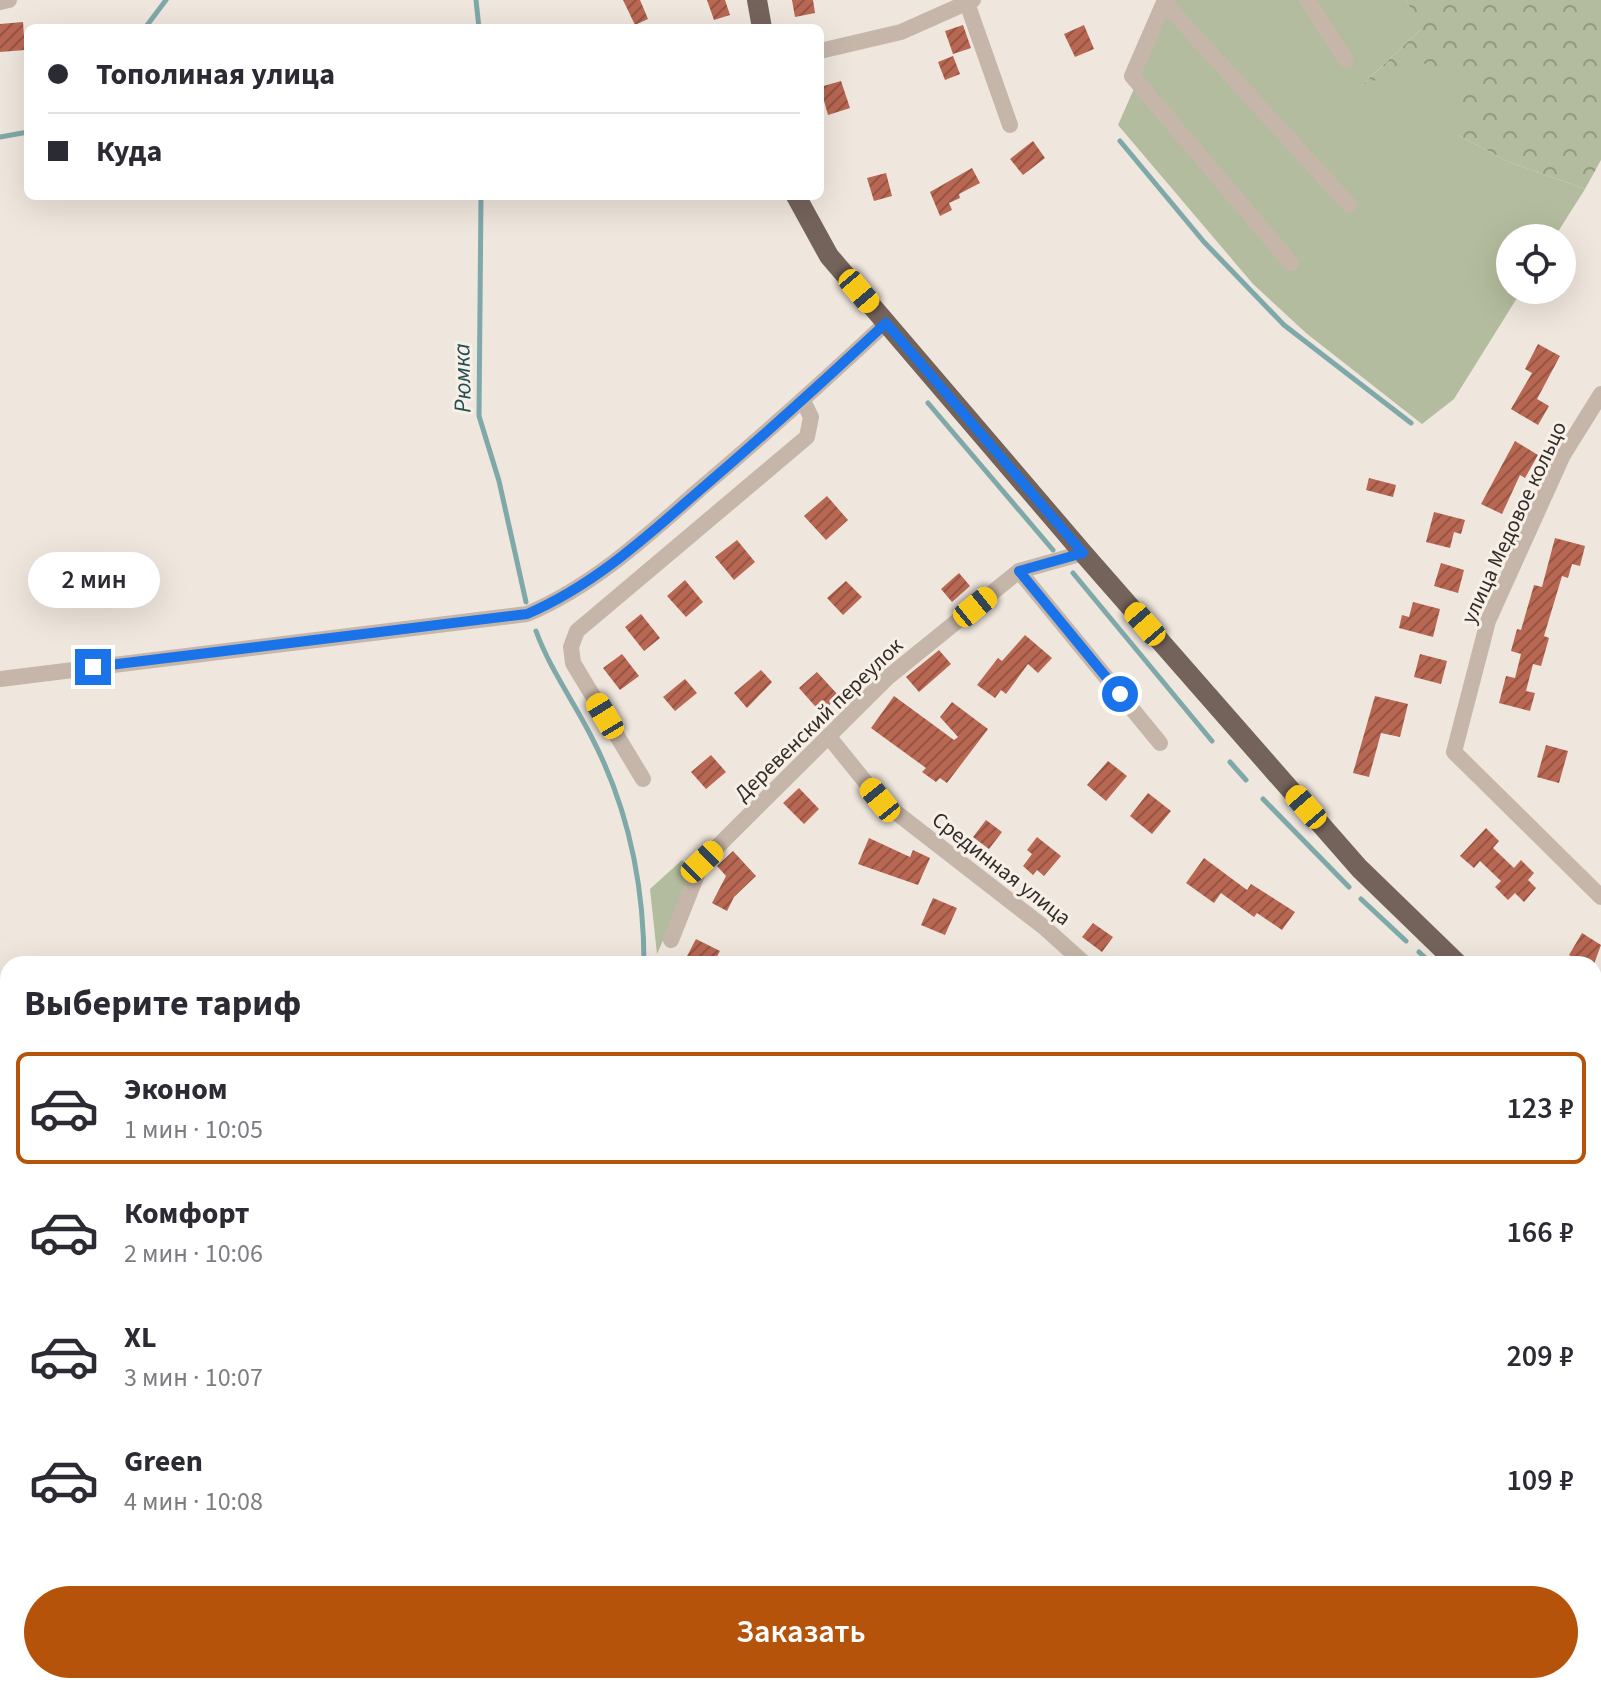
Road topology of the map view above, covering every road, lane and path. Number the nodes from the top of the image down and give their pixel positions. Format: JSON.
{"nodes":[{"id":1,"x":9,"y":0,"type":"edge"},
{"id":2,"x":757,"y":0,"type":"edge"},
{"id":3,"x":1307,"y":0,"type":"edge"},
{"id":4,"x":1164,"y":1,"type":"edge"},
{"id":5,"x":0,"y":2,"type":"edge"},
{"id":6,"x":970,"y":2,"type":"edge"},
{"id":7,"x":761,"y":24,"type":"edge"},
{"id":8,"x":824,"y":50,"type":"edge"},
{"id":9,"x":1346,"y":60,"type":"dead end"},
{"id":10,"x":1010,"y":125,"type":"dead end"},
{"id":11,"x":798,"y":200,"type":"edge"},
{"id":12,"x":1349,"y":205,"type":"dead end"},
{"id":13,"x":1291,"y":263,"type":"dead end"},
{"id":14,"x":886,"y":323,"type":"junction"},
{"id":15,"x":1601,"y":394,"type":"edge"},
{"id":16,"x":803,"y":401,"type":"junction"},
{"id":17,"x":1083,"y":553,"type":"junction"},
{"id":18,"x":1019,"y":571,"type":"junction"},
{"id":19,"x":0,"y":679,"type":"edge"},
{"id":20,"x":829,"y":737,"type":"junction"},
{"id":21,"x":1160,"y":743,"type":"dead end"},
{"id":22,"x":643,"y":779,"type":"dead end"},
{"id":23,"x":1601,"y":897,"type":"edge"},
{"id":24,"x":671,"y":940,"type":"dead end"},
{"id":25,"x":1076,"y":956,"type":"edge"},
{"id":26,"x":1450,"y":956,"type":"edge"}],
"edges":[{"from":1,"to":5,"type":"street"},
{"from":2,"to":7,"type":"main road"},
{"from":3,"to":9,"type":"street"},
{"from":4,"to":12,"type":"street"},
{"from":4,"to":13,"type":"street"},
{"from":6,"to":8,"type":"street"},
{"from":6,"to":10,"type":"street"},
{"from":11,"to":14,"type":"main road"},
{"from":14,"to":16,"type":"street"},
{"from":14,"to":17,"type":"main road"},
{"from":15,"to":23,"type":"street","name":"улица Медовое кольцо"},
{"from":16,"to":19,"type":"street"},
{"from":16,"to":22,"type":"street"},
{"from":17,"to":18,"type":"street","name":"Деревенский переулок"},
{"from":17,"to":26,"type":"main road"},
{"from":18,"to":20,"type":"street","name":"Деревенский переулок"},
{"from":18,"to":21,"type":"street"},
{"from":20,"to":24,"type":"street","name":"Деревенский переулок"},
{"from":20,"to":25,"type":"street","name":"Срединная улица"}]}
